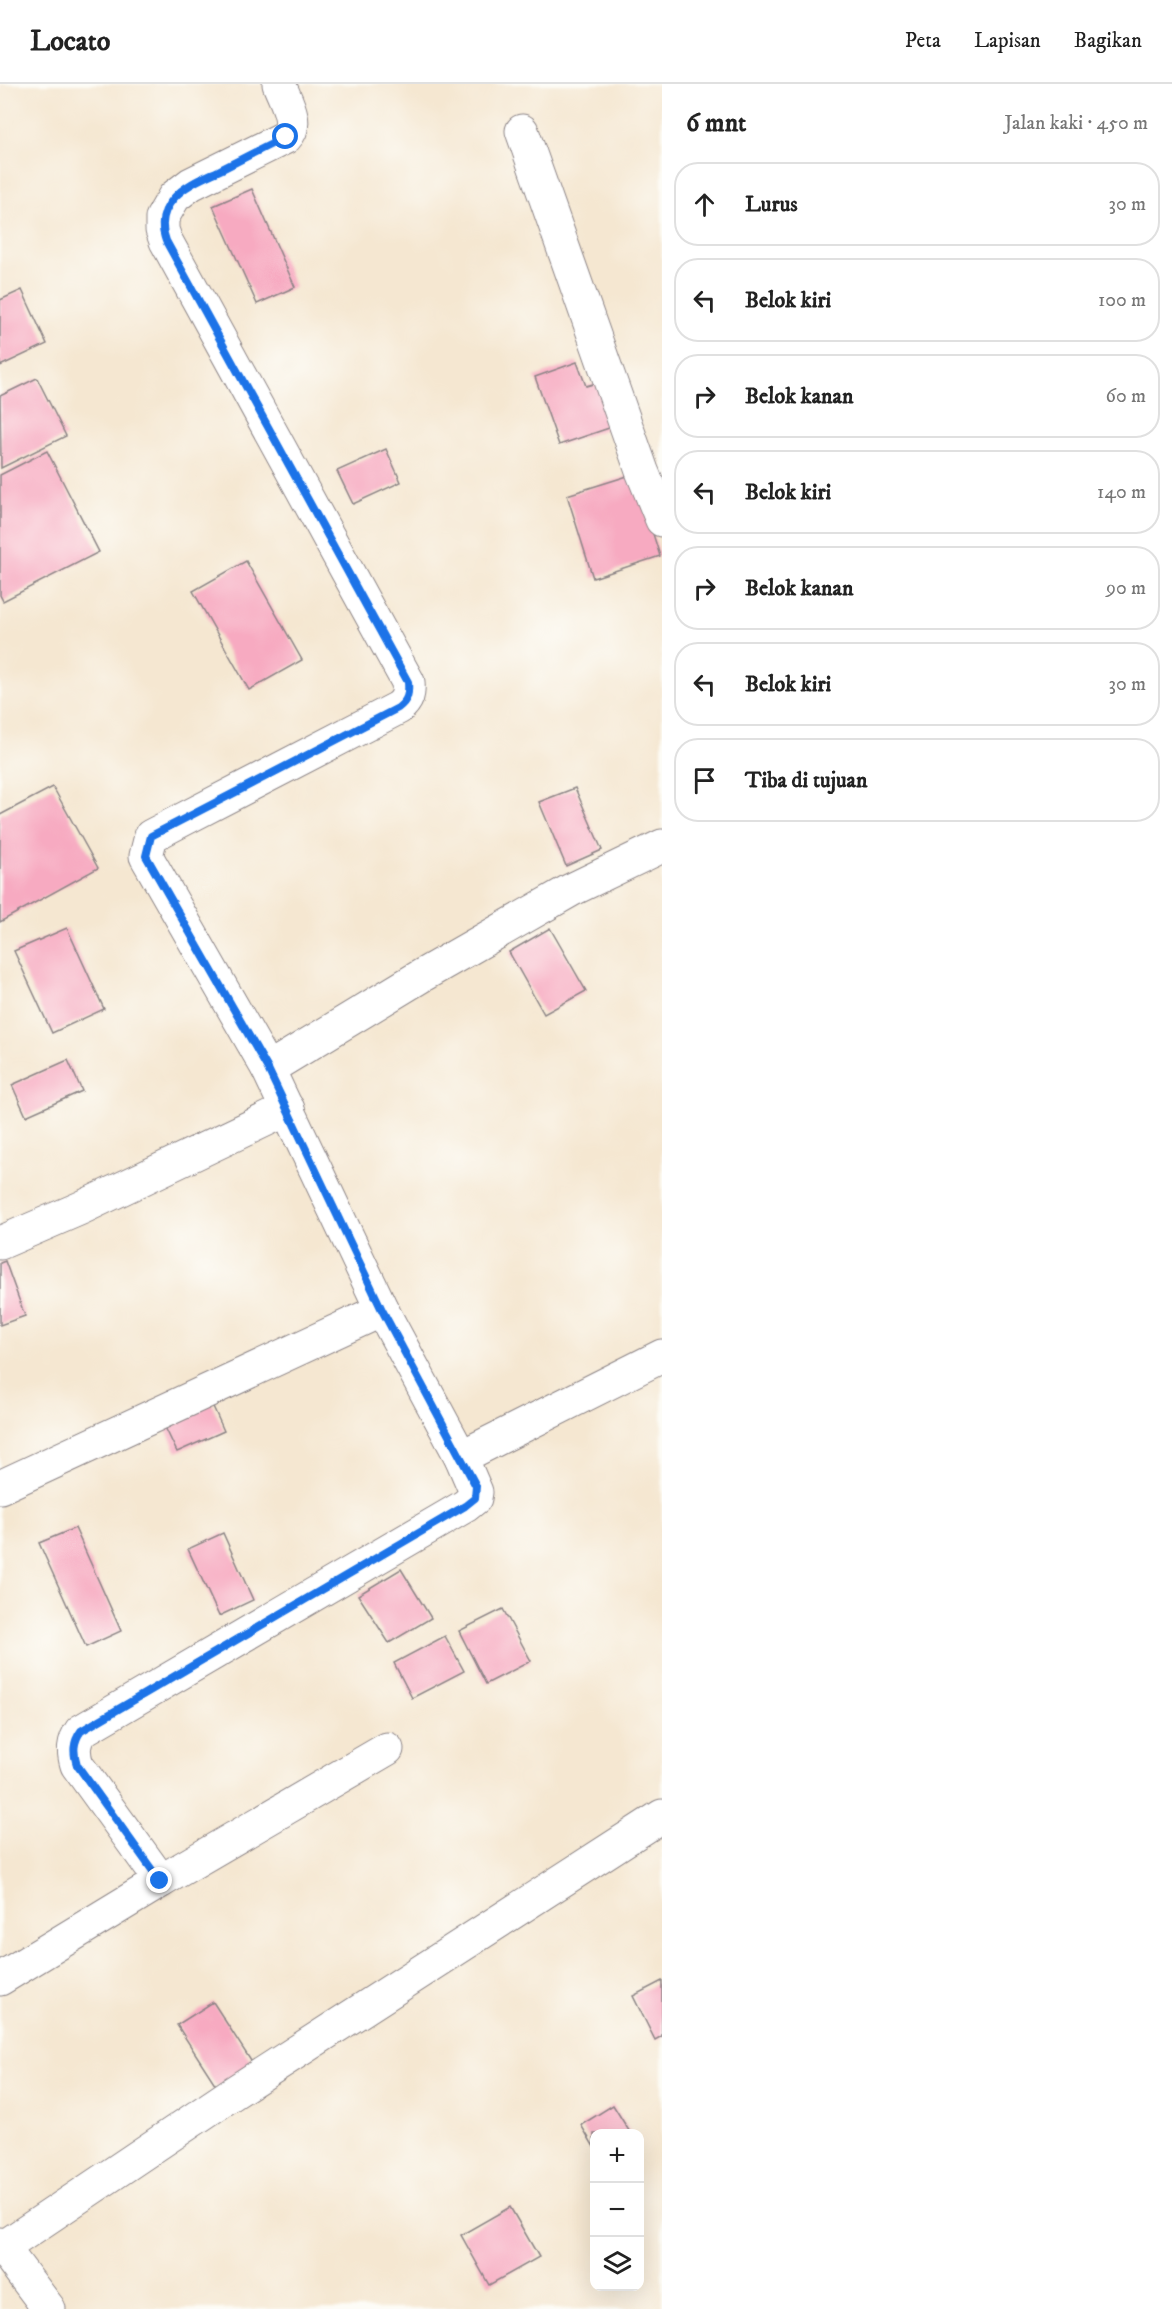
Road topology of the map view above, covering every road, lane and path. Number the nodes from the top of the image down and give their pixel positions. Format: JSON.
{"nodes":[{"id":1,"x":279,"y":84,"type":"edge"},
{"id":2,"x":522,"y":131,"type":"dead end"},
{"id":3,"x":662,"y":520,"type":"edge"},
{"id":4,"x":662,"y":846,"type":"edge"},
{"id":5,"x":268,"y":1069,"type":"junction"},
{"id":6,"x":288,"y":1110,"type":"junction"},
{"id":7,"x":0,"y":1243,"type":"edge"},
{"id":8,"x":382,"y":1310,"type":"junction"},
{"id":9,"x":662,"y":1356,"type":"edge"},
{"id":10,"x":461,"y":1457,"type":"junction"},
{"id":11,"x":0,"y":1488,"type":"edge"},
{"id":12,"x":387,"y":1749,"type":"dead end"},
{"id":13,"x":662,"y":1816,"type":"edge"},
{"id":14,"x":160,"y":1881,"type":"junction"},
{"id":15,"x":0,"y":1979,"type":"edge"},
{"id":16,"x":2,"y":2246,"type":"edge"},
{"id":17,"x":49,"y":2309,"type":"edge"}],
"edges":[{"from":1,"to":5,"type":"street"},
{"from":2,"to":3,"type":"street"},
{"from":4,"to":5,"type":"street"},
{"from":5,"to":6,"type":"street"},
{"from":6,"to":7,"type":"street"},
{"from":6,"to":8,"type":"street"},
{"from":8,"to":10,"type":"street"},
{"from":8,"to":11,"type":"street"},
{"from":9,"to":10,"type":"street"},
{"from":10,"to":14,"type":"street"},
{"from":12,"to":14,"type":"street"},
{"from":13,"to":16,"type":"street"},
{"from":14,"to":15,"type":"street"},
{"from":16,"to":17,"type":"street"}]}
